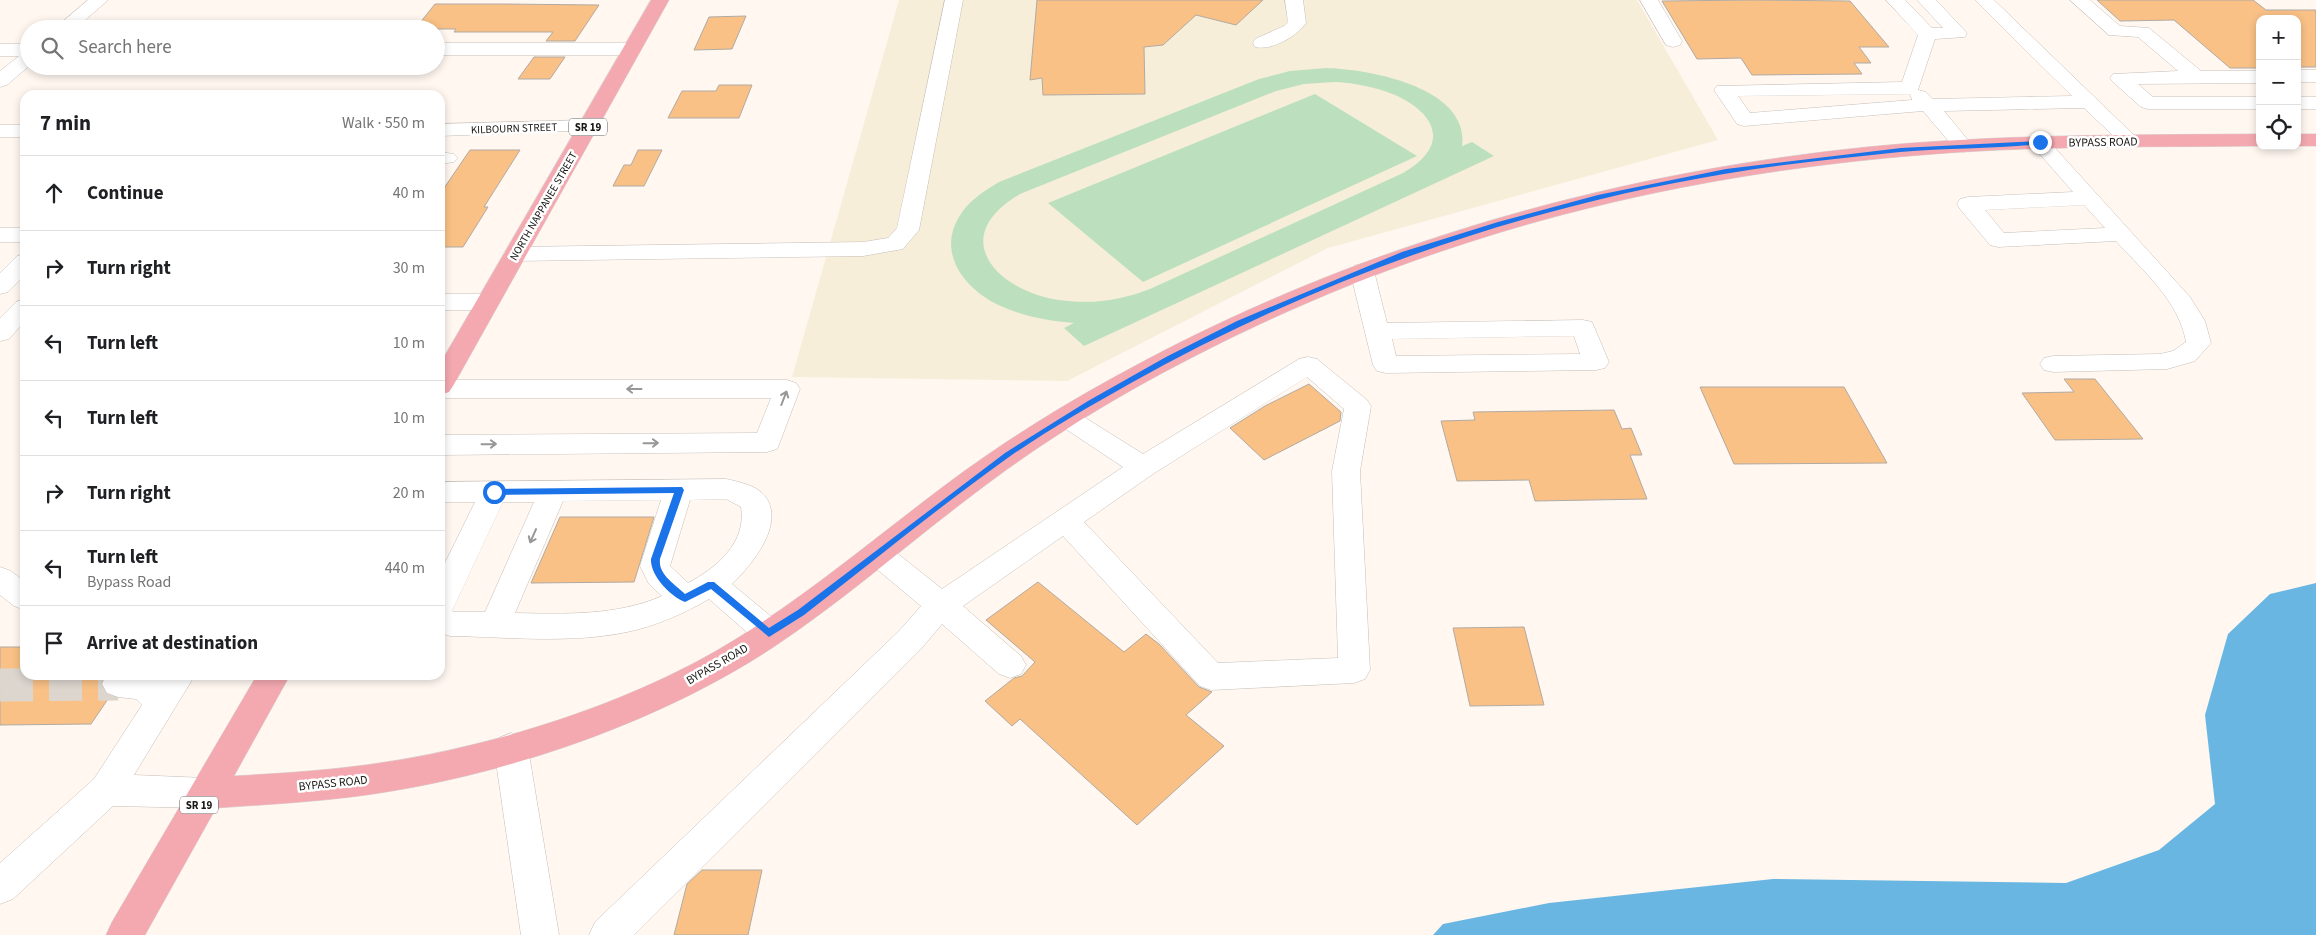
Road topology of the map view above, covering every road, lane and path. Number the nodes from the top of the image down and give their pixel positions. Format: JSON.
{"nodes":[{"id":1,"x":99,"y":0,"type":"edge"},
{"id":2,"x":660,"y":0,"type":"edge"},
{"id":3,"x":954,"y":0,"type":"edge"},
{"id":4,"x":1294,"y":0,"type":"edge"},
{"id":5,"x":1649,"y":0,"type":"edge"},
{"id":6,"x":1895,"y":0,"type":"edge"},
{"id":7,"x":1926,"y":0,"type":"edge"},
{"id":8,"x":1984,"y":0,"type":"edge"},
{"id":9,"x":2079,"y":0,"type":"edge"},
{"id":10,"x":74,"y":20,"type":"edge"},
{"id":11,"x":1927,"y":34,"type":"junction"},
{"id":12,"x":1674,"y":41,"type":"dead end"},
{"id":13,"x":1262,"y":43,"type":"dead end"},
{"id":14,"x":445,"y":49,"type":"edge"},
{"id":15,"x":631,"y":49,"type":"junction"},
{"id":16,"x":0,"y":50,"type":"edge"},
{"id":17,"x":20,"y":50,"type":"edge"},
{"id":18,"x":20,"y":64,"type":"edge"},
{"id":19,"x":2301,"y":76,"type":"edge"},
{"id":20,"x":2316,"y":76,"type":"edge"},
{"id":21,"x":2196,"y":77,"type":"junction"},
{"id":22,"x":2256,"y":77,"type":"edge"},
{"id":23,"x":0,"y":81,"type":"edge"},
{"id":24,"x":1910,"y":88,"type":"junction"},
{"id":25,"x":2089,"y":102,"type":"junction"},
{"id":26,"x":2256,"y":103,"type":"edge"},
{"id":27,"x":2301,"y":103,"type":"edge"},
{"id":28,"x":2316,"y":103,"type":"edge"},
{"id":29,"x":1928,"y":105,"type":"junction"},
{"id":30,"x":588,"y":126,"type":"junction"},
{"id":31,"x":445,"y":130,"type":"edge"},
{"id":32,"x":0,"y":131,"type":"edge"},
{"id":33,"x":20,"y":131,"type":"edge"},
{"id":34,"x":2256,"y":140,"type":"edge"},
{"id":35,"x":2301,"y":140,"type":"edge"},
{"id":36,"x":2316,"y":140,"type":"edge"},
{"id":37,"x":2130,"y":141,"type":"junction"},
{"id":38,"x":2040,"y":142,"type":"junction"},
{"id":39,"x":1963,"y":146,"type":"junction"},
{"id":40,"x":2091,"y":198,"type":"junction"},
{"id":41,"x":2123,"y":234,"type":"junction"},
{"id":42,"x":0,"y":235,"type":"edge"},
{"id":43,"x":20,"y":235,"type":"edge"},
{"id":44,"x":515,"y":254,"type":"junction"},
{"id":45,"x":20,"y":267,"type":"edge"},
{"id":46,"x":1362,"y":271,"type":"junction"},
{"id":47,"x":0,"y":287,"type":"edge"},
{"id":48,"x":445,"y":302,"type":"edge"},
{"id":49,"x":488,"y":302,"type":"junction"},
{"id":50,"x":0,"y":305,"type":"edge"},
{"id":51,"x":20,"y":306,"type":"edge"},
{"id":52,"x":20,"y":311,"type":"edge"},
{"id":53,"x":1379,"y":331,"type":"junction"},
{"id":54,"x":0,"y":333,"type":"edge"},
{"id":55,"x":2053,"y":364,"type":"dead end"},
{"id":56,"x":445,"y":378,"type":"edge"},
{"id":57,"x":445,"y":387,"type":"edge"},
{"id":58,"x":1067,"y":418,"type":"junction"},
{"id":59,"x":445,"y":445,"type":"edge"},
{"id":60,"x":1143,"y":467,"type":"junction"},
{"id":61,"x":680,"y":490,"type":"junction"},
{"id":62,"x":553,"y":491,"type":"junction"},
{"id":63,"x":445,"y":492,"type":"edge"},
{"id":64,"x":494,"y":492,"type":"junction"},
{"id":65,"x":1065,"y":520,"type":"junction"},
{"id":66,"x":877,"y":552,"type":"junction"},
{"id":67,"x":0,"y":579,"type":"edge"},
{"id":68,"x":711,"y":584,"type":"junction"},
{"id":69,"x":20,"y":594,"type":"edge"},
{"id":70,"x":445,"y":594,"type":"edge"},
{"id":71,"x":685,"y":598,"type":"junction"},
{"id":72,"x":941,"y":605,"type":"junction"},
{"id":73,"x":445,"y":622,"type":"edge"},
{"id":74,"x":495,"y":624,"type":"junction"},
{"id":75,"x":769,"y":633,"type":"junction"},
{"id":76,"x":1010,"y":665,"type":"dead end"},
{"id":77,"x":176,"y":680,"type":"edge"},
{"id":78,"x":271,"y":680,"type":"edge"},
{"id":79,"x":118,"y":684,"type":"tunnel mouth"},
{"id":80,"x":161,"y":703,"type":"junction"},
{"id":81,"x":511,"y":748,"type":"junction"},
{"id":82,"x":106,"y":790,"type":"junction"},
{"id":83,"x":206,"y":792,"type":"junction"},
{"id":84,"x":0,"y":887,"type":"edge"},
{"id":85,"x":125,"y":935,"type":"edge"},
{"id":86,"x":540,"y":935,"type":"edge"},
{"id":87,"x":608,"y":935,"type":"edge"}],
"edges":[{"from":1,"to":10,"type":"street"},
{"from":2,"to":15,"type":"main road","name":"NORTH NAPPANEE STREET","number":"SR 19"},
{"from":3,"to":44,"type":"street"},
{"from":4,"to":13,"type":"street"},
{"from":5,"to":12,"type":"street"},
{"from":6,"to":11,"type":"street"},
{"from":7,"to":11,"type":"street"},
{"from":8,"to":25,"type":"street"},
{"from":9,"to":21,"type":"street"},
{"from":11,"to":24,"type":"street"},
{"from":14,"to":15,"type":"street"},
{"from":15,"to":30,"type":"main road","name":"NORTH NAPPANEE STREET","number":"SR 19"},
{"from":16,"to":17,"type":"street"},
{"from":18,"to":23,"type":"street"},
{"from":19,"to":20,"type":"street"},
{"from":21,"to":22,"type":"street"},
{"from":21,"to":26,"type":"street"},
{"from":24,"to":29,"type":"street"},
{"from":24,"to":29,"type":"street"},
{"from":25,"to":29,"type":"street"},
{"from":25,"to":37,"type":"street"},
{"from":27,"to":28,"type":"street"},
{"from":29,"to":39,"type":"street"},
{"from":30,"to":31,"type":"street","name":"KILBOURN STREET"},
{"from":30,"to":44,"type":"main road","name":"NORTH NAPPANEE STREET","number":"SR 19"},
{"from":32,"to":33,"type":"street"},
{"from":34,"to":37,"type":"main road","name":"BYPASS ROAD"},
{"from":35,"to":36,"type":"main road"},
{"from":37,"to":38,"type":"main road","name":"BYPASS ROAD"},
{"from":38,"to":39,"type":"main road","name":"BYPASS ROAD"},
{"from":38,"to":40,"type":"street"},
{"from":39,"to":46,"type":"main road","name":"BYPASS ROAD"},
{"from":40,"to":41,"type":"street"},
{"from":40,"to":41,"type":"street"},
{"from":41,"to":55,"type":"street"},
{"from":42,"to":43,"type":"street"},
{"from":44,"to":49,"type":"main road","name":"NORTH NAPPANEE STREET","number":"SR 19"},
{"from":45,"to":47,"type":"street"},
{"from":46,"to":53,"type":"street"},
{"from":46,"to":58,"type":"main road","name":"BYPASS ROAD"},
{"from":48,"to":49,"type":"street"},
{"from":49,"to":56,"type":"main road","name":"NORTH NAPPANEE STREET","number":"SR 19"},
{"from":50,"to":51,"type":"street"},
{"from":52,"to":54,"type":"street"},
{"from":53,"to":53,"type":"street"},
{"from":59,"to":57,"type":"street","one_way":true},
{"from":58,"to":60,"type":"street"},
{"from":58,"to":66,"type":"main road","name":"BYPASS ROAD"},
{"from":60,"to":65,"type":"street"},
{"from":60,"to":65,"type":"street"},
{"from":61,"to":62,"type":"street"},
{"from":61,"to":68,"type":"street"},
{"from":61,"to":71,"type":"street"},
{"from":62,"to":64,"type":"street"},
{"from":62,"to":74,"type":"street","one_way":true},
{"from":63,"to":64,"type":"street"},
{"from":64,"to":70,"type":"street"},
{"from":65,"to":72,"type":"street"},
{"from":66,"to":72,"type":"street"},
{"from":66,"to":75,"type":"main road","name":"BYPASS ROAD"},
{"from":67,"to":69,"type":"street"},
{"from":68,"to":71,"type":"street"},
{"from":68,"to":75,"type":"street"},
{"from":71,"to":74,"type":"street"},
{"from":72,"to":76,"type":"street"},
{"from":72,"to":87,"type":"street"},
{"from":73,"to":74,"type":"street"},
{"from":75,"to":81,"type":"main road","name":"BYPASS ROAD"},
{"from":77,"to":80,"type":"street"},
{"from":78,"to":83,"type":"main road","number":"SR 19"},
{"from":79,"to":80,"type":"street"},
{"from":80,"to":82,"type":"street"},
{"from":81,"to":83,"type":"main road","name":"BYPASS ROAD"},
{"from":81,"to":86,"type":"street"},
{"from":82,"to":83,"type":"street"},
{"from":82,"to":84,"type":"street"},
{"from":83,"to":85,"type":"main road","number":"SR 19"}]}
